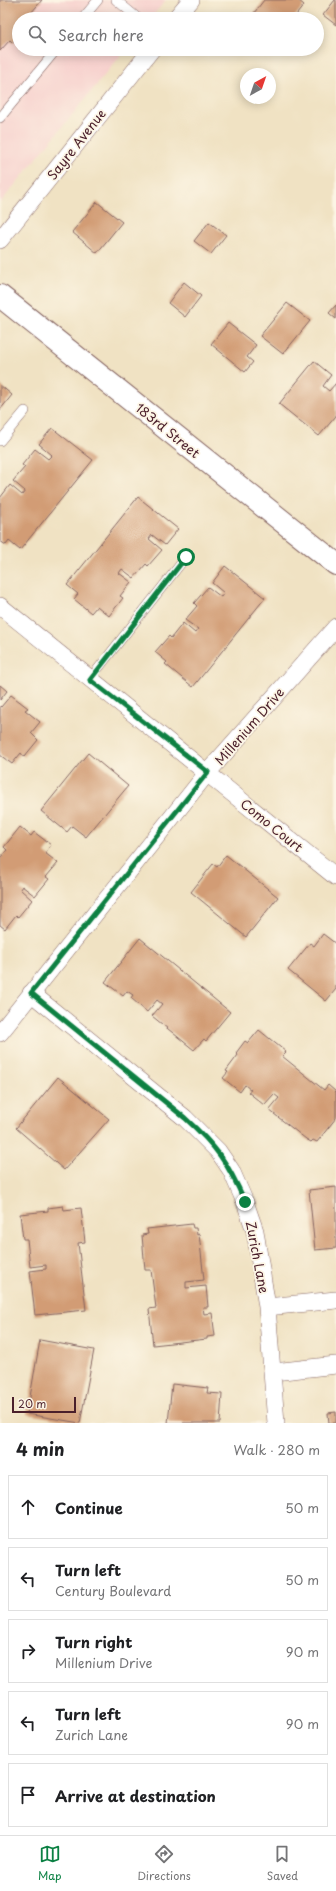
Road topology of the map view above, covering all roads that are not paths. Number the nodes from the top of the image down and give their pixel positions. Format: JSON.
{"nodes":[{"id":1,"x":98,"y":0,"type":"edge"},
{"id":2,"x":116,"y":0,"type":"edge"},
{"id":3,"x":191,"y":0,"type":"edge"},
{"id":4,"x":88,"y":12,"type":"edge"},
{"id":5,"x":131,"y":12,"type":"edge"},
{"id":6,"x":182,"y":12,"type":"edge"},
{"id":7,"x":51,"y":56,"type":"edge"},
{"id":8,"x":146,"y":56,"type":"edge"},
{"id":9,"x":0,"y":118,"type":"edge"},
{"id":10,"x":0,"y":240,"type":"edge"},
{"id":11,"x":0,"y":296,"type":"edge"},
{"id":12,"x":25,"y":411,"type":"dead end"},
{"id":13,"x":0,"y":441,"type":"edge"},
{"id":14,"x":186,"y":557,"type":"dead end"},
{"id":15,"x":336,"y":564,"type":"edge"},
{"id":16,"x":0,"y":606,"type":"edge"},
{"id":17,"x":336,"y":627,"type":"edge"},
{"id":18,"x":90,"y":680,"type":"junction"},
{"id":19,"x":208,"y":772,"type":"junction"},
{"id":20,"x":336,"y":877,"type":"edge"},
{"id":21,"x":31,"y":993,"type":"junction"},
{"id":22,"x":0,"y":1033,"type":"edge"},
{"id":23,"x":336,"y":1300,"type":"edge"},
{"id":24,"x":267,"y":1307,"type":"junction"},
{"id":25,"x":336,"y":1365,"type":"edge"},
{"id":26,"x":274,"y":1372,"type":"junction"},
{"id":27,"x":276,"y":1423,"type":"edge"}],
"edges":[{"from":1,"to":4,"type":"lane"},
{"from":2,"to":5,"type":"lane"},
{"from":3,"to":6,"type":"street"},
{"from":7,"to":9,"type":"lane"},
{"from":8,"to":10,"type":"street","name":"Sayre Avenue"},
{"from":11,"to":15,"type":"street","name":"183rd Street"},
{"from":12,"to":13,"type":"lane"},
{"from":14,"to":18,"type":"lane"},
{"from":16,"to":18,"type":"street","name":"Como Court"},
{"from":17,"to":19,"type":"street","name":"Millenium Drive"},
{"from":18,"to":19,"type":"street","name":"Como Court"},
{"from":19,"to":20,"type":"street","name":"Como Court"},
{"from":19,"to":21,"type":"street","name":"Millenium Drive"},
{"from":21,"to":22,"type":"street","name":"Millenium Drive"},
{"from":21,"to":24,"type":"street","name":"Zurich Lane"},
{"from":23,"to":24,"type":"street"},
{"from":24,"to":26,"type":"street","name":"Zurich Lane"},
{"from":25,"to":26,"type":"street"},
{"from":26,"to":27,"type":"street","name":"Zurich Lane"}]}
